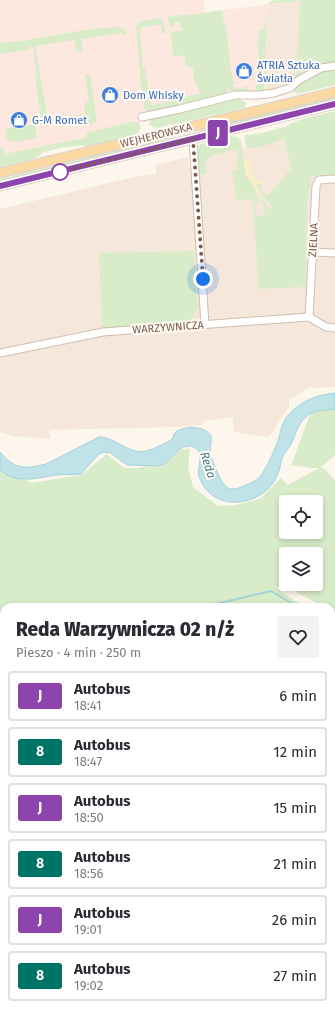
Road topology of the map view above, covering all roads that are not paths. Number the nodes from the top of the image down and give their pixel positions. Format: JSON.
{"nodes":[{"id":1,"x":335,"y":66,"type":"edge"},
{"id":2,"x":335,"y":92,"type":"edge"},
{"id":3,"x":335,"y":104,"type":"edge"},
{"id":4,"x":142,"y":117,"type":"dead end"},
{"id":5,"x":193,"y":139,"type":"junction"},
{"id":6,"x":0,"y":173,"type":"edge"},
{"id":7,"x":335,"y":179,"type":"edge"},
{"id":8,"x":0,"y":186,"type":"edge"},
{"id":9,"x":312,"y":252,"type":"junction"},
{"id":10,"x":335,"y":254,"type":"edge"},
{"id":11,"x":309,"y":317,"type":"junction"},
{"id":12,"x":205,"y":325,"type":"junction"},
{"id":13,"x":335,"y":328,"type":"edge"},
{"id":14,"x":0,"y":353,"type":"edge"}],
"edges":[{"from":1,"to":4,"type":"street"},
{"from":2,"to":6,"type":"main road","name":"WEJHEROWSKA"},
{"from":3,"to":5,"type":"main road","name":"WEJHEROWSKA"},
{"from":5,"to":8,"type":"main road","name":"WEJHEROWSKA"},
{"from":5,"to":12,"type":"street"},
{"from":7,"to":9,"type":"street","name":"ZIELNA"},
{"from":9,"to":10,"type":"street"},
{"from":9,"to":11,"type":"street","name":"ZIELNA"},
{"from":11,"to":12,"type":"street","name":"WARZYWNICZA"},
{"from":11,"to":13,"type":"street"},
{"from":12,"to":14,"type":"street","name":"WARZYWNICZA"}]}
